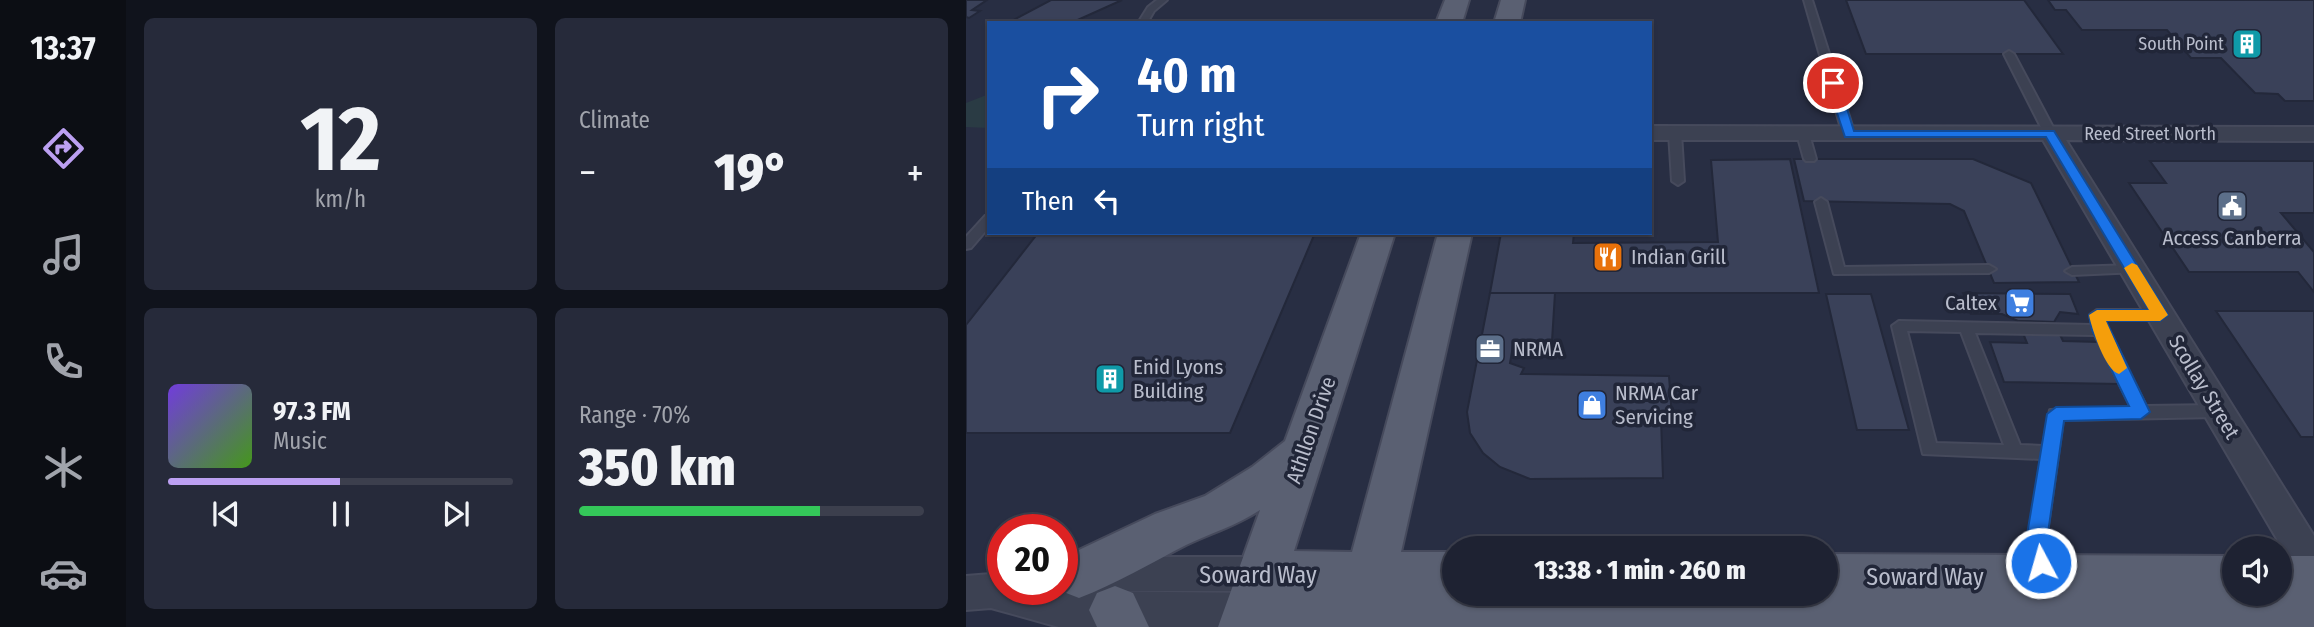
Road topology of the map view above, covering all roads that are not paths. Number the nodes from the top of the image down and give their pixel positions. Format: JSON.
{"nodes":[{"id":1,"x":1163,"y":0,"type":"edge"},
{"id":2,"x":1457,"y":0,"type":"edge"},
{"id":3,"x":1513,"y":0,"type":"edge"},
{"id":4,"x":1808,"y":0,"type":"edge"},
{"id":5,"x":1143,"y":21,"type":"edge"},
{"id":6,"x":1451,"y":21,"type":"edge"},
{"id":7,"x":1508,"y":21,"type":"edge"},
{"id":8,"x":2009,"y":54,"type":"dead end"},
{"id":9,"x":1652,"y":133,"type":"edge"},
{"id":10,"x":1675,"y":133,"type":"junction"},
{"id":11,"x":2050,"y":133,"type":"junction"},
{"id":12,"x":1803,"y":134,"type":"junction"},
{"id":13,"x":2314,"y":134,"type":"edge"},
{"id":14,"x":1849,"y":135,"type":"junction"},
{"id":15,"x":1810,"y":159,"type":"dead end"},
{"id":16,"x":1678,"y":181,"type":"dead end"},
{"id":17,"x":1821,"y":202,"type":"dead end"},
{"id":18,"x":987,"y":221,"type":"edge"},
{"id":19,"x":1377,"y":235,"type":"edge"},
{"id":20,"x":1455,"y":235,"type":"edge"},
{"id":21,"x":966,"y":245,"type":"edge"},
{"id":22,"x":1989,"y":269,"type":"dead end"},
{"id":23,"x":2133,"y":270,"type":"junction"},
{"id":24,"x":2072,"y":271,"type":"dead end"},
{"id":25,"x":2160,"y":315,"type":"junction"},
{"id":26,"x":1966,"y":328,"type":"junction"},
{"id":27,"x":2100,"y":330,"type":"junction"},
{"id":28,"x":2218,"y":411,"type":"junction"},
{"id":29,"x":2141,"y":412,"type":"junction"},
{"id":30,"x":2014,"y":451,"type":"junction"},
{"id":31,"x":1304,"y":452,"type":"junction"},
{"id":32,"x":2050,"y":453,"type":"junction"},
{"id":33,"x":2314,"y":568,"type":"edge"},
{"id":34,"x":1078,"y":573,"type":"edge"},
{"id":35,"x":1078,"y":577,"type":"edge"},
{"id":36,"x":1442,"y":579,"type":"edge"},
{"id":37,"x":2292,"y":579,"type":"edge"},
{"id":38,"x":2314,"y":579,"type":"edge"},
{"id":39,"x":2222,"y":581,"type":"edge"},
{"id":40,"x":1846,"y":599,"type":"edge"},
{"id":41,"x":1252,"y":604,"type":"edge"},
{"id":42,"x":1041,"y":605,"type":"edge"},
{"id":43,"x":1364,"y":605,"type":"edge"},
{"id":44,"x":2057,"y":606,"type":"edge"},
{"id":45,"x":1553,"y":611,"type":"edge"},
{"id":46,"x":2314,"y":615,"type":"edge"},
{"id":47,"x":1119,"y":619,"type":"edge"}],
"edges":[{"from":1,"to":5,"type":"lane"},
{"from":2,"to":6,"type":"main road"},
{"from":3,"to":7,"type":"main road"},
{"from":4,"to":14,"type":"lane"},
{"from":8,"to":11,"type":"lane"},
{"from":9,"to":10,"type":"street","name":"Reed Street North"},
{"from":10,"to":12,"type":"street","name":"Reed Street North"},
{"from":10,"to":16,"type":"lane"},
{"from":11,"to":13,"type":"street","name":"Reed Street North"},
{"from":11,"to":14,"type":"street","name":"Reed Street North"},
{"from":11,"to":23,"type":"street","name":"Scollay Street"},
{"from":12,"to":14,"type":"street","name":"Reed Street North"},
{"from":12,"to":15,"type":"lane"},
{"from":17,"to":22,"type":"lane"},
{"from":18,"to":21,"type":"lane"},
{"from":19,"to":31,"type":"main road","name":"Athllon Drive"},
{"from":20,"to":43,"type":"main road"},
{"from":23,"to":24,"type":"lane"},
{"from":23,"to":25,"type":"street","name":"Scollay Street"},
{"from":25,"to":27,"type":"lane"},
{"from":25,"to":28,"type":"street","name":"Scollay Street"},
{"from":26,"to":27,"type":"lane"},
{"from":26,"to":30,"type":"lane"},
{"from":26,"to":30,"type":"lane"},
{"from":27,"to":29,"type":"lane"},
{"from":28,"to":29,"type":"lane"},
{"from":28,"to":33,"type":"street","name":"Scollay Street"},
{"from":29,"to":32,"type":"lane"},
{"from":30,"to":32,"type":"lane"},
{"from":31,"to":34,"type":"main road"},
{"from":31,"to":41,"type":"main road","name":"Athllon Drive"},
{"from":32,"to":44,"type":"lane"},
{"from":35,"to":41,"type":"street","name":"Soward Way"},
{"from":36,"to":43,"type":"main road","name":"Soward Way"},
{"from":37,"to":38,"type":"main road"},
{"from":39,"to":44,"type":"main road","name":"Soward Way"},
{"from":40,"to":44,"type":"main road","name":"Soward Way"},
{"from":40,"to":45,"type":"main road","name":"Soward Way"},
{"from":41,"to":43,"type":"main road","name":"Soward Way"},
{"from":41,"to":47,"type":"street","name":"Soward Way"},
{"from":42,"to":47,"type":"street","name":"Soward Way"},
{"from":43,"to":45,"type":"main road","name":"Soward Way"},
{"from":44,"to":46,"type":"main road","name":"Soward Way"}]}
